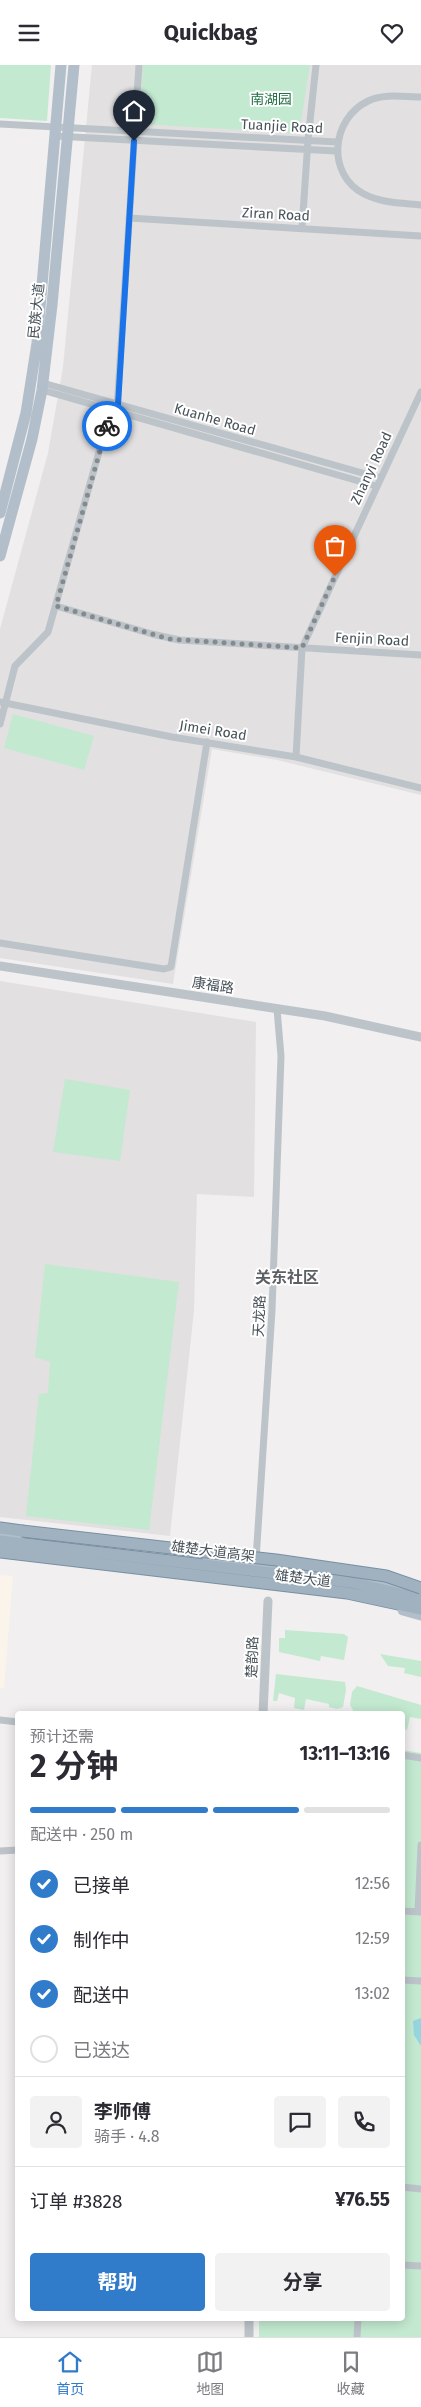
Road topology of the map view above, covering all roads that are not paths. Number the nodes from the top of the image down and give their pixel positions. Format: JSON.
{"nodes":[{"id":1,"x":61,"y":65,"type":"edge"},
{"id":2,"x":74,"y":65,"type":"edge"},
{"id":3,"x":139,"y":65,"type":"edge"},
{"id":4,"x":316,"y":65,"type":"edge"},
{"id":5,"x":421,"y":97,"type":"edge"},
{"id":6,"x":0,"y":124,"type":"edge"},
{"id":7,"x":134,"y":131,"type":"junction"},
{"id":8,"x":56,"y":132,"type":"junction"},
{"id":9,"x":68,"y":132,"type":"junction"},
{"id":10,"x":308,"y":140,"type":"junction"},
{"id":11,"x":134,"y":141,"type":"junction"},
{"id":12,"x":337,"y":142,"type":"junction"},
{"id":13,"x":307,"y":150,"type":"junction"},
{"id":14,"x":336,"y":151,"type":"junction"},
{"id":15,"x":421,"y":205,"type":"edge"},
{"id":16,"x":129,"y":218,"type":"junction"},
{"id":17,"x":302,"y":228,"type":"junction"},
{"id":18,"x":421,"y":236,"type":"edge"},
{"id":19,"x":42,"y":387,"type":"junction"},
{"id":20,"x":421,"y":392,"type":"edge"},
{"id":21,"x":115,"y":407,"type":"junction"},
{"id":22,"x":380,"y":478,"type":"junction"},
{"id":23,"x":376,"y":486,"type":"junction"},
{"id":24,"x":0,"y":513,"type":"edge"},
{"id":25,"x":0,"y":556,"type":"edge"},
{"id":26,"x":56,"y":606,"type":"junction"},
{"id":27,"x":302,"y":648,"type":"junction"},
{"id":28,"x":421,"y":655,"type":"edge"},
{"id":29,"x":3,"y":703,"type":"edge"},
{"id":30,"x":0,"y":723,"type":"edge"},
{"id":31,"x":207,"y":742,"type":"junction"},
{"id":32,"x":296,"y":757,"type":"junction"},
{"id":33,"x":421,"y":788,"type":"edge"},
{"id":34,"x":0,"y":943,"type":"edge"},
{"id":35,"x":0,"y":966,"type":"edge"},
{"id":36,"x":277,"y":1009,"type":"junction"},
{"id":37,"x":421,"y":1037,"type":"edge"},
{"id":38,"x":0,"y":1529,"type":"edge"},
{"id":39,"x":0,"y":1535,"type":"edge"},
{"id":40,"x":0,"y":1541,"type":"edge"},
{"id":41,"x":0,"y":1552,"type":"edge"},
{"id":42,"x":0,"y":1557,"type":"edge"},
{"id":43,"x":256,"y":1565,"type":"junction"},
{"id":44,"x":421,"y":1588,"type":"edge"},
{"id":45,"x":421,"y":1592,"type":"edge"},
{"id":46,"x":421,"y":1599,"type":"edge"},
{"id":47,"x":268,"y":1601,"type":"dead end"},
{"id":48,"x":421,"y":1609,"type":"edge"},
{"id":49,"x":421,"y":1615,"type":"edge"},
{"id":50,"x":263,"y":1711,"type":"edge"},
{"id":51,"x":0,"y":1720,"type":"edge"},
{"id":52,"x":15,"y":1722,"type":"edge"},
{"id":53,"x":405,"y":1755,"type":"edge"},
{"id":54,"x":421,"y":1758,"type":"edge"},
{"id":55,"x":421,"y":1845,"type":"edge"},
{"id":56,"x":15,"y":1850,"type":"edge"},
{"id":57,"x":0,"y":1851,"type":"edge"},
{"id":58,"x":405,"y":1911,"type":"edge"},
{"id":59,"x":419,"y":1912,"type":"edge"},
{"id":60,"x":405,"y":1980,"type":"edge"},
{"id":61,"x":421,"y":1981,"type":"edge"},
{"id":62,"x":405,"y":2187,"type":"edge"},
{"id":63,"x":421,"y":2189,"type":"edge"},
{"id":64,"x":405,"y":2265,"type":"edge"},
{"id":65,"x":421,"y":2266,"type":"edge"},
{"id":66,"x":249,"y":2321,"type":"edge"},
{"id":67,"x":358,"y":2321,"type":"edge"},
{"id":68,"x":249,"y":2337,"type":"edge"},
{"id":69,"x":357,"y":2337,"type":"edge"}],
"edges":[{"from":1,"to":8,"type":"main road","name":"民族大道"},
{"from":2,"to":9,"type":"main road","name":"民族大道"},
{"from":3,"to":7,"type":"street"},
{"from":4,"to":10,"type":"street"},
{"from":5,"to":12,"type":"street"},
{"from":6,"to":8,"type":"street","name":"Tuanjie Road"},
{"from":7,"to":9,"type":"street","name":"Tuanjie Road"},
{"from":7,"to":10,"type":"street","name":"Tuanjie Road"},
{"from":7,"to":11,"type":"street"},
{"from":8,"to":9,"type":"street","name":"Tuanjie Road"},
{"from":8,"to":24,"type":"main road","name":"民族大道"},
{"from":9,"to":11,"type":"street","name":"Tuanjie Road"},
{"from":9,"to":19,"type":"main road","name":"民族大道"},
{"from":10,"to":12,"type":"street","name":"Tuanjie Road"},
{"from":10,"to":13,"type":"street"},
{"from":11,"to":13,"type":"street","name":"Tuanjie Road"},
{"from":11,"to":16,"type":"street"},
{"from":12,"to":14,"type":"street","name":"Tuanjie Road"},
{"from":13,"to":14,"type":"street","name":"Tuanjie Road"},
{"from":13,"to":17,"type":"street"},
{"from":14,"to":15,"type":"street"},
{"from":16,"to":17,"type":"street","name":"Ziran Road"},
{"from":16,"to":21,"type":"street"},
{"from":17,"to":18,"type":"street","name":"Ziran Road"},
{"from":19,"to":21,"type":"street","name":"Kuanhe Road"},
{"from":19,"to":25,"type":"main road","name":"民族大道"},
{"from":20,"to":22,"type":"street","name":"Zhanyi Road"},
{"from":21,"to":22,"type":"street","name":"Kuanhe Road"},
{"from":21,"to":23,"type":"street","name":"Kuanhe Road"},
{"from":21,"to":26,"type":"street"},
{"from":22,"to":23,"type":"street","name":"Zhanyi Road"},
{"from":23,"to":27,"type":"street","name":"Zhanyi Road"},
{"from":26,"to":27,"type":"street","name":"Fenjin Road"},
{"from":26,"to":29,"type":"street"},
{"from":27,"to":28,"type":"street","name":"Fenjin Road"},
{"from":27,"to":32,"type":"street","name":"Zhanyi Road"},
{"from":29,"to":30,"type":"street"},
{"from":29,"to":31,"type":"street","name":"Jimei Road"},
{"from":31,"to":32,"type":"street","name":"Jimei Road"},
{"from":31,"to":34,"type":"street"},
{"from":32,"to":33,"type":"street","name":"Jimei Road"},
{"from":35,"to":36,"type":"street","name":"康福路"},
{"from":36,"to":37,"type":"street","name":"康福路"},
{"from":36,"to":43,"type":"street","name":"天龙路"},
{"from":38,"to":44,"type":"highway","bridge":true},
{"from":39,"to":43,"type":"main road","name":"雄楚大道"},
{"from":40,"to":46,"type":"highway","name":"雄楚大道高架"},
{"from":41,"to":48,"type":"highway","name":"雄楚大道高架"},
{"from":42,"to":49,"type":"main road","name":"雄楚大道"},
{"from":43,"to":45,"type":"main road","name":"雄楚大道"},
{"from":47,"to":50,"type":"street","name":"楚韵路"},
{"from":51,"to":52,"type":"street"},
{"from":53,"to":54,"type":"street"},
{"from":55,"to":59,"type":"street"},
{"from":56,"to":57,"type":"street"},
{"from":58,"to":59,"type":"street"},
{"from":60,"to":61,"type":"street"},
{"from":62,"to":63,"type":"street"},
{"from":64,"to":65,"type":"street"},
{"from":66,"to":68,"type":"street"},
{"from":67,"to":69,"type":"street"}]}
